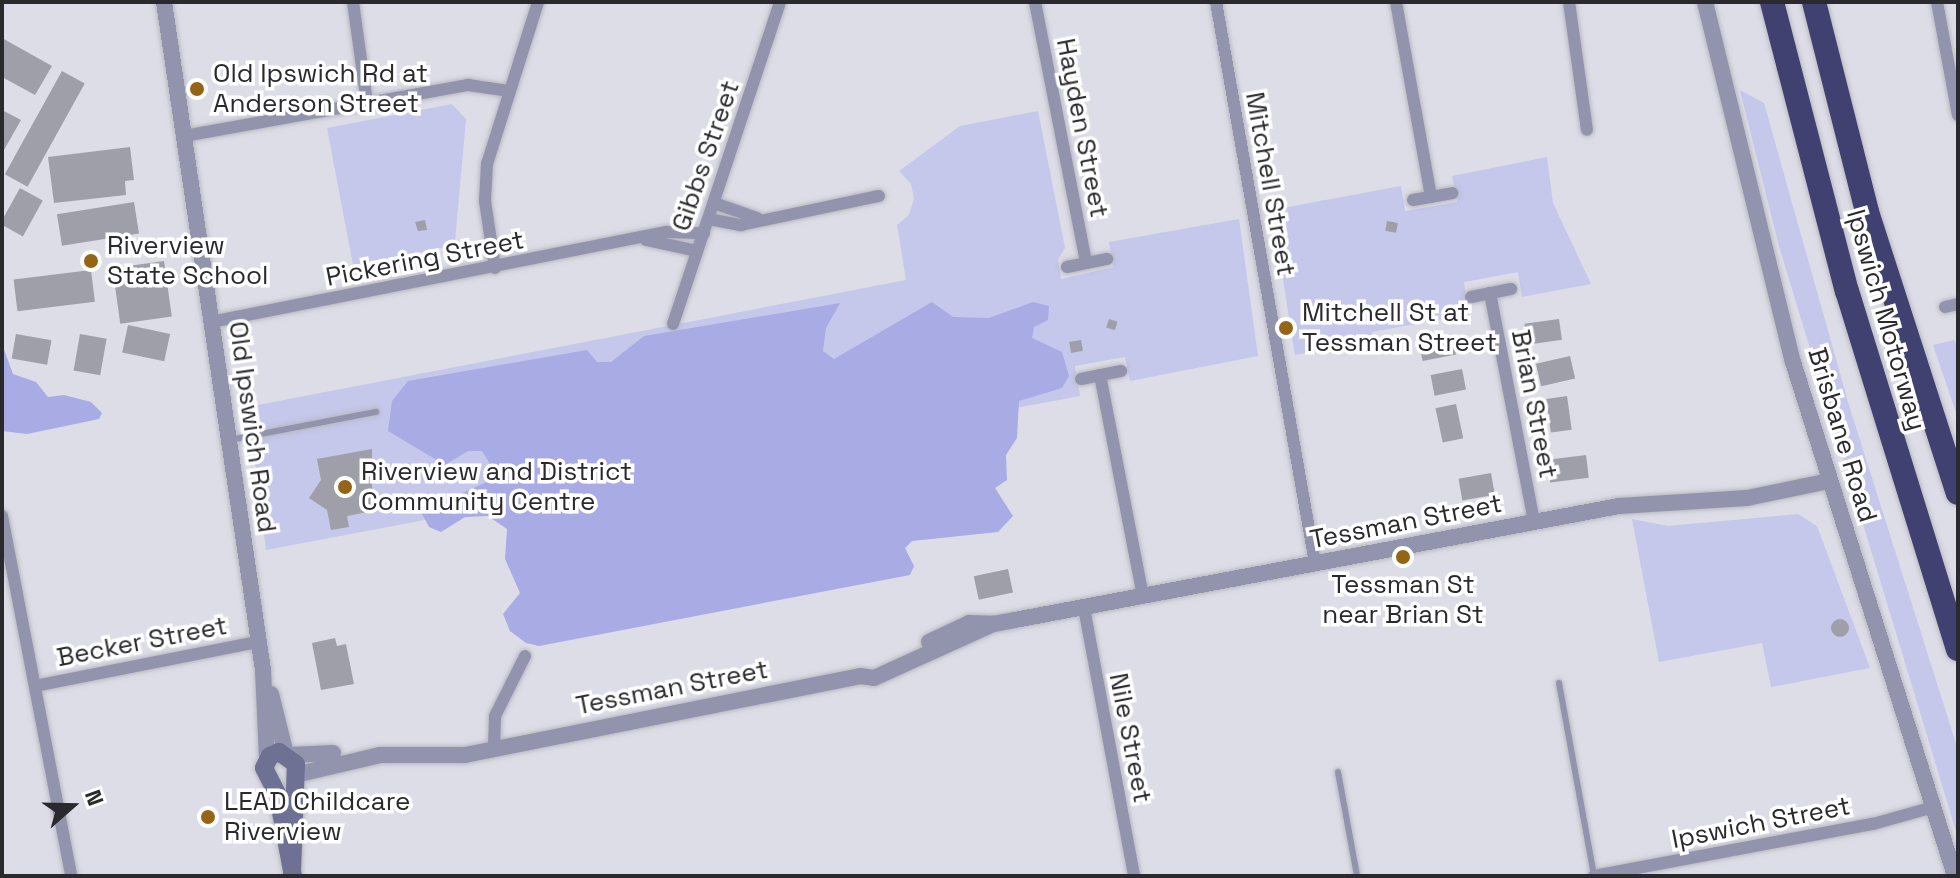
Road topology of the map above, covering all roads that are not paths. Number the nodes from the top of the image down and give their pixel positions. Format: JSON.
{"nodes":[{"id":1,"x":164,"y":2,"type":"edge"},
{"id":2,"x":353,"y":2,"type":"edge"},
{"id":3,"x":538,"y":2,"type":"edge"},
{"id":4,"x":780,"y":2,"type":"edge"},
{"id":5,"x":1035,"y":2,"type":"edge"},
{"id":6,"x":1216,"y":2,"type":"edge"},
{"id":7,"x":1396,"y":2,"type":"edge"},
{"id":8,"x":1569,"y":2,"type":"edge"},
{"id":9,"x":1705,"y":2,"type":"edge"},
{"id":10,"x":1772,"y":2,"type":"edge"},
{"id":11,"x":1814,"y":2,"type":"edge"},
{"id":12,"x":1937,"y":2,"type":"edge"},
{"id":13,"x":509,"y":91,"type":"junction"},
{"id":14,"x":367,"y":103,"type":"junction"},
{"id":15,"x":1958,"y":115,"type":"edge"},
{"id":16,"x":1587,"y":130,"type":"dead end"},
{"id":17,"x":184,"y":136,"type":"junction"},
{"id":18,"x":1452,"y":193,"type":"dead end"},
{"id":19,"x":879,"y":196,"type":"dead end"},
{"id":20,"x":1431,"y":197,"type":"junction"},
{"id":21,"x":1413,"y":200,"type":"dead end"},
{"id":22,"x":714,"y":203,"type":"junction"},
{"id":23,"x":760,"y":218,"type":"junction"},
{"id":24,"x":709,"y":219,"type":"junction"},
{"id":25,"x":704,"y":233,"type":"junction"},
{"id":26,"x":646,"y":240,"type":"junction"},
{"id":27,"x":697,"y":251,"type":"junction"},
{"id":28,"x":1107,"y":259,"type":"dead end"},
{"id":29,"x":1086,"y":263,"type":"junction"},
{"id":30,"x":1067,"y":267,"type":"dead end"},
{"id":31,"x":495,"y":268,"type":"junction"},
{"id":32,"x":1511,"y":289,"type":"dead end"},
{"id":33,"x":1490,"y":293,"type":"junction"},
{"id":34,"x":1471,"y":297,"type":"dead end"},
{"id":35,"x":211,"y":322,"type":"junction"},
{"id":36,"x":673,"y":324,"type":"dead end"},
{"id":37,"x":1121,"y":371,"type":"dead end"},
{"id":38,"x":1100,"y":375,"type":"junction"},
{"id":39,"x":1081,"y":379,"type":"dead end"},
{"id":40,"x":376,"y":412,"type":"dead end"},
{"id":41,"x":228,"y":440,"type":"junction"},
{"id":42,"x":1829,"y":481,"type":"junction"},
{"id":43,"x":1958,"y":493,"type":"edge"},
{"id":44,"x":2,"y":516,"type":"edge"},
{"id":45,"x":1534,"y":522,"type":"junction"},
{"id":46,"x":1315,"y":563,"type":"junction"},
{"id":47,"x":1143,"y":596,"type":"junction"},
{"id":48,"x":1084,"y":608,"type":"junction"},
{"id":49,"x":258,"y":642,"type":"junction"},
{"id":50,"x":1958,"y":649,"type":"edge"},
{"id":51,"x":525,"y":656,"type":"dead end"},
{"id":52,"x":263,"y":670,"type":"junction"},
{"id":53,"x":1559,"y":683,"type":"dead end"},
{"id":54,"x":35,"y":686,"type":"junction"},
{"id":55,"x":494,"y":746,"type":"junction"},
{"id":56,"x":288,"y":754,"type":"junction"},
{"id":57,"x":267,"y":758,"type":"junction"},
{"id":58,"x":1338,"y":772,"type":"dead end"},
{"id":59,"x":293,"y":777,"type":"junction"},
{"id":60,"x":272,"y":782,"type":"junction"},
{"id":61,"x":1934,"y":807,"type":"junction"},
{"id":62,"x":292,"y":874,"type":"edge"},
{"id":63,"x":71,"y":876,"type":"edge"},
{"id":64,"x":1134,"y":876,"type":"edge"},
{"id":65,"x":1357,"y":876,"type":"edge"},
{"id":66,"x":1594,"y":876,"type":"edge"},
{"id":67,"x":1955,"y":876,"type":"edge"}],
"edges":[{"from":1,"to":17,"type":"street","name":"Old Ipswich Road"},
{"from":2,"to":14,"type":"street"},
{"from":3,"to":13,"type":"street"},
{"from":4,"to":22,"type":"street","name":"Gibbs Street"},
{"from":5,"to":29,"type":"street","name":"Hayden Street"},
{"from":6,"to":46,"type":"street","name":"Mitchell Street"},
{"from":7,"to":20,"type":"street"},
{"from":8,"to":16,"type":"street"},
{"from":9,"to":42,"type":"street","name":"Brisbane Road"},
{"from":10,"to":50,"type":"highway","name":"Ipswich Motorway"},
{"from":11,"to":43,"type":"highway","name":"Ipswich Motorway"},
{"from":12,"to":15,"type":"street"},
{"from":13,"to":14,"type":"street"},
{"from":13,"to":31,"type":"street"},
{"from":14,"to":17,"type":"street"},
{"from":17,"to":35,"type":"street","name":"Old Ipswich Road"},
{"from":18,"to":20,"type":"street"},
{"from":19,"to":23,"type":"street"},
{"from":20,"to":21,"type":"street"},
{"from":22,"to":23,"type":"street"},
{"from":22,"to":24,"type":"street","name":"Gibbs Street"},
{"from":23,"to":24,"type":"street"},
{"from":24,"to":25,"type":"street","name":"Gibbs Street"},
{"from":25,"to":26,"type":"street","name":"Pickering Street"},
{"from":25,"to":27,"type":"street","name":"Gibbs Street"},
{"from":26,"to":27,"type":"street","name":"Pickering Street"},
{"from":26,"to":31,"type":"street","name":"Pickering Street"},
{"from":27,"to":36,"type":"street","name":"Gibbs Street"},
{"from":28,"to":29,"type":"street"},
{"from":29,"to":30,"type":"street"},
{"from":31,"to":35,"type":"street","name":"Pickering Street"},
{"from":32,"to":33,"type":"street"},
{"from":33,"to":34,"type":"street"},
{"from":33,"to":45,"type":"street","name":"Brian Street"},
{"from":35,"to":41,"type":"street","name":"Old Ipswich Road"},
{"from":37,"to":38,"type":"street"},
{"from":38,"to":39,"type":"street"},
{"from":38,"to":47,"type":"street"},
{"from":40,"to":41,"type":"lane"},
{"from":41,"to":49,"type":"street","name":"Old Ipswich Road"},
{"from":42,"to":45,"type":"street","name":"Tessman Street"},
{"from":42,"to":61,"type":"street","name":"Brisbane Road"},
{"from":44,"to":54,"type":"street"},
{"from":45,"to":46,"type":"street","name":"Tessman Street"},
{"from":46,"to":47,"type":"street","name":"Tessman Street"},
{"from":47,"to":48,"type":"street","name":"Tessman Street"},
{"from":48,"to":55,"type":"street","name":"Tessman Street"},
{"from":48,"to":64,"type":"street","name":"Nile Street"},
{"from":49,"to":52,"type":"street","name":"Old Ipswich Road"},
{"from":49,"to":54,"type":"street","name":"Becker Street"},
{"from":51,"to":55,"type":"street"},
{"from":52,"to":56,"type":"street","name":"Old Ipswich Road"},
{"from":52,"to":57,"type":"street","name":"Old Ipswich Road"},
{"from":53,"to":66,"type":"lane"},
{"from":54,"to":63,"type":"street"},
{"from":55,"to":56,"type":"street","name":"Tessman Street"},
{"from":55,"to":59,"type":"street","name":"Tessman Street"},
{"from":56,"to":57,"type":"main road"},
{"from":56,"to":59,"type":"main road"},
{"from":57,"to":60,"type":"main road"},
{"from":58,"to":65,"type":"lane"},
{"from":59,"to":60,"type":"main road"},
{"from":59,"to":62,"type":"main road"},
{"from":60,"to":62,"type":"main road"},
{"from":61,"to":66,"type":"street","name":"Ipswich Street"},
{"from":61,"to":67,"type":"street","name":"Brisbane Road"}]}
